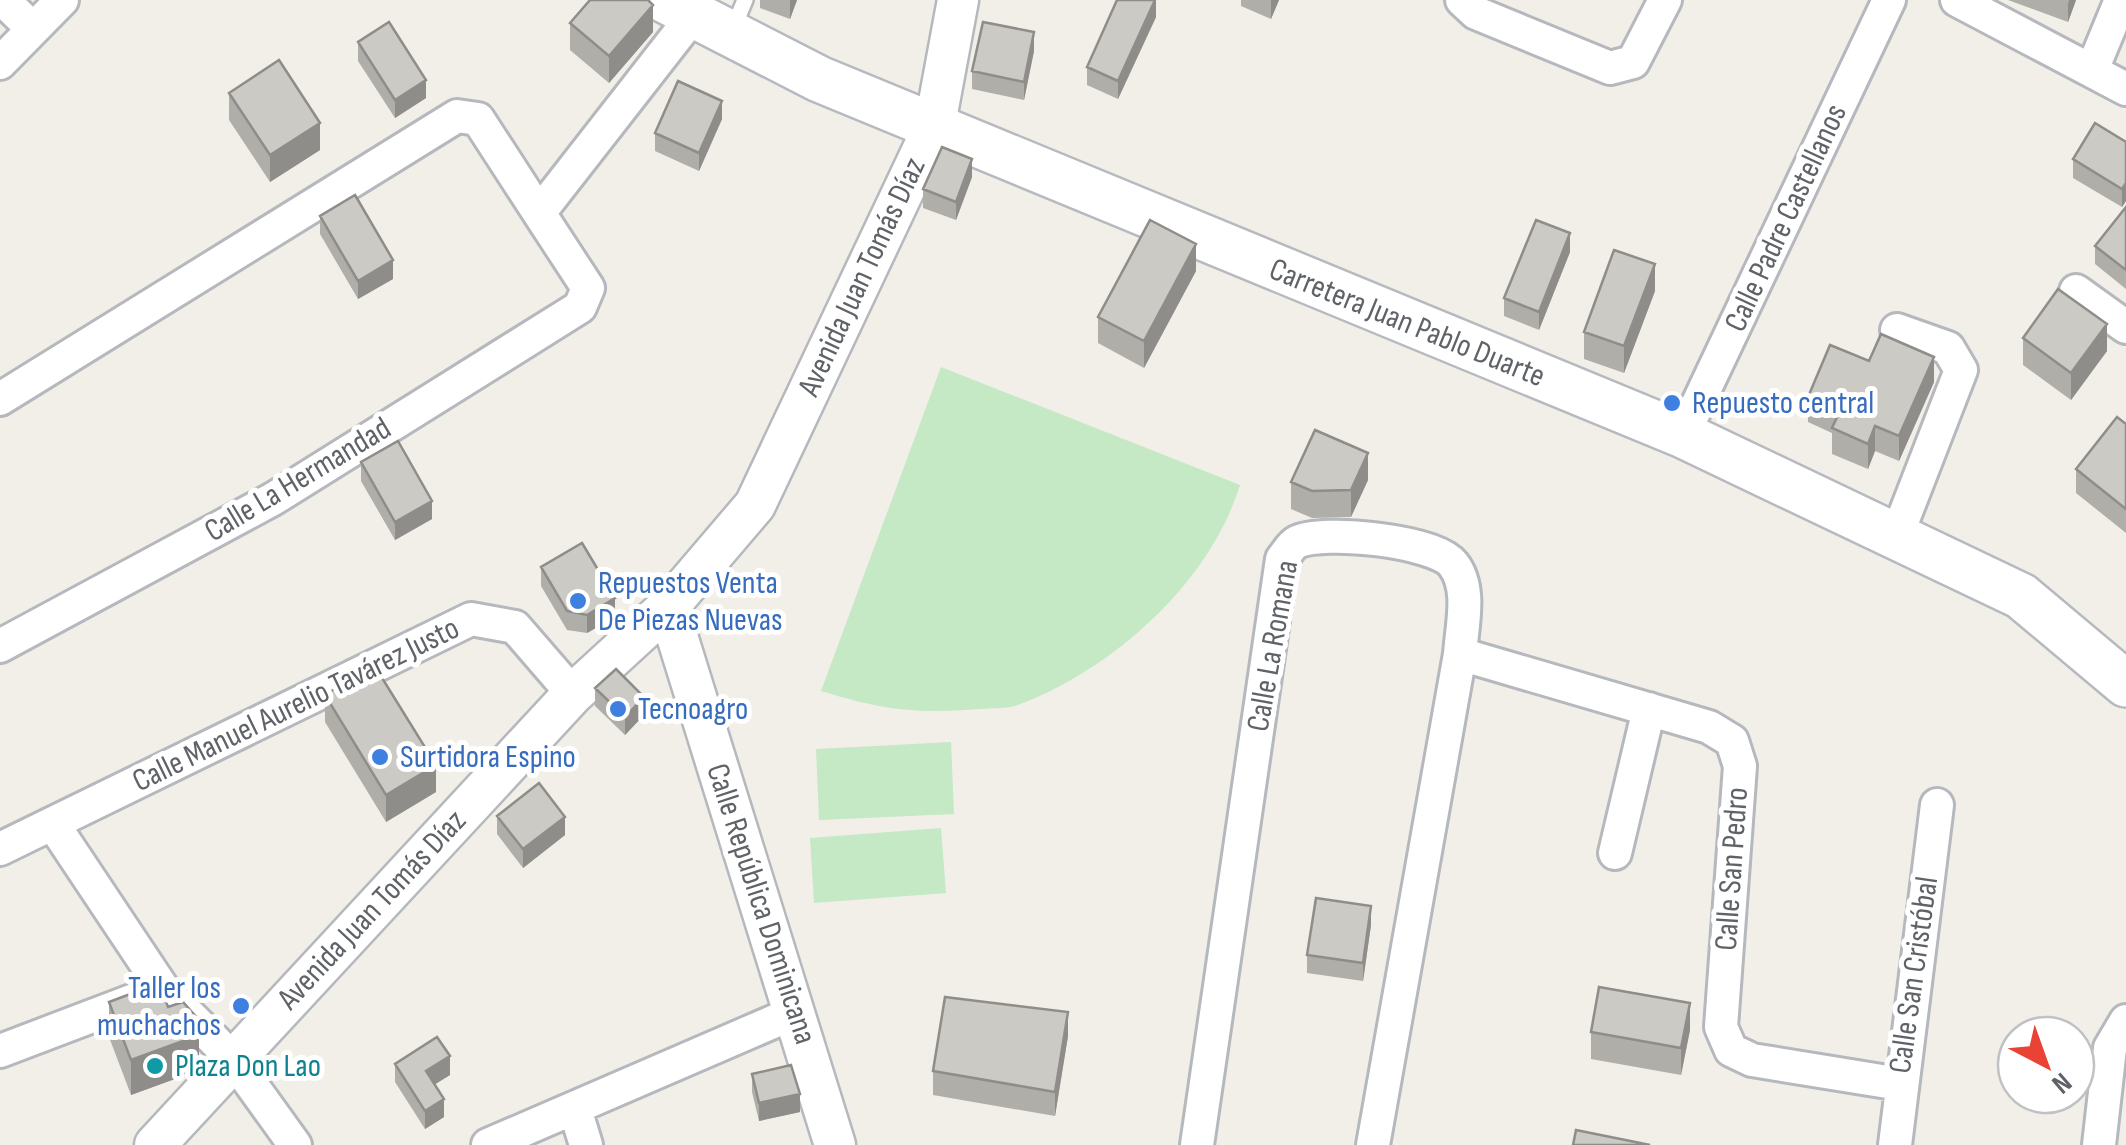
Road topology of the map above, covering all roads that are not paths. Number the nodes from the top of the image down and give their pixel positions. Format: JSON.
{"nodes":[{"id":1,"x":3,"y":0,"type":"edge"},
{"id":2,"x":62,"y":0,"type":"edge"},
{"id":3,"x":958,"y":0,"type":"edge"},
{"id":4,"x":1462,"y":0,"type":"edge"},
{"id":5,"x":1665,"y":0,"type":"edge"},
{"id":6,"x":1888,"y":0,"type":"edge"},
{"id":7,"x":1957,"y":0,"type":"edge"},
{"id":8,"x":2120,"y":0,"type":"edge"},
{"id":9,"x":708,"y":14,"type":"edge"},
{"id":10,"x":33,"y":29,"type":"junction"},
{"id":11,"x":0,"y":63,"type":"edge"},
{"id":12,"x":2092,"y":70,"type":"junction"},
{"id":13,"x":2126,"y":89,"type":"edge"},
{"id":14,"x":935,"y":124,"type":"junction"},
{"id":15,"x":539,"y":212,"type":"junction"},
{"id":16,"x":2076,"y":291,"type":"dead end"},
{"id":17,"x":2126,"y":327,"type":"edge"},
{"id":18,"x":1897,"y":330,"type":"dead end"},
{"id":19,"x":0,"y":399,"type":"edge"},
{"id":20,"x":1683,"y":436,"type":"junction"},
{"id":21,"x":1898,"y":535,"type":"junction"},
{"id":22,"x":668,"y":607,"type":"junction"},
{"id":23,"x":0,"y":646,"type":"edge"},
{"id":24,"x":1460,"y":654,"type":"junction"},
{"id":25,"x":2126,"y":682,"type":"edge"},
{"id":26,"x":573,"y":694,"type":"junction"},
{"id":27,"x":1649,"y":709,"type":"junction"},
{"id":28,"x":1937,"y":804,"type":"dead end"},
{"id":29,"x":53,"y":824,"type":"junction"},
{"id":30,"x":0,"y":849,"type":"edge"},
{"id":31,"x":1615,"y":853,"type":"dead end"},
{"id":32,"x":163,"y":989,"type":"junction"},
{"id":33,"x":796,"y":1012,"type":"junction"},
{"id":34,"x":2126,"y":1021,"type":"edge"},
{"id":35,"x":0,"y":1051,"type":"edge"},
{"id":36,"x":233,"y":1059,"type":"junction"},
{"id":37,"x":1900,"y":1084,"type":"junction"},
{"id":38,"x":575,"y":1109,"type":"junction"},
{"id":39,"x":155,"y":1145,"type":"edge"},
{"id":40,"x":296,"y":1145,"type":"edge"},
{"id":41,"x":488,"y":1145,"type":"edge"},
{"id":42,"x":586,"y":1145,"type":"edge"},
{"id":43,"x":835,"y":1145,"type":"edge"},
{"id":44,"x":1198,"y":1145,"type":"edge"},
{"id":45,"x":1372,"y":1145,"type":"edge"},
{"id":46,"x":1895,"y":1145,"type":"edge"},
{"id":47,"x":2098,"y":1145,"type":"edge"}],
"edges":[{"from":1,"to":10,"type":"street"},
{"from":2,"to":10,"type":"street"},
{"from":3,"to":14,"type":"street","name":"Avenida Juan Tomás Díaz"},
{"from":4,"to":5,"type":"street"},
{"from":6,"to":20,"type":"street","name":"Calle Padre Castellanos"},
{"from":7,"to":12,"type":"street"},
{"from":8,"to":12,"type":"street"},
{"from":9,"to":14,"type":"main road","name":"Carretera Juan Pablo Duarte"},
{"from":9,"to":15,"type":"street"},
{"from":10,"to":11,"type":"street"},
{"from":12,"to":13,"type":"street"},
{"from":14,"to":20,"type":"main road","name":"Carretera Juan Pablo Duarte"},
{"from":14,"to":22,"type":"street","name":"Avenida Juan Tomás Díaz"},
{"from":15,"to":19,"type":"street"},
{"from":15,"to":23,"type":"street","name":"Calle La Hermandad"},
{"from":16,"to":17,"type":"street"},
{"from":18,"to":21,"type":"street"},
{"from":20,"to":21,"type":"main road","name":"Carretera Juan Pablo Duarte"},
{"from":21,"to":25,"type":"main road","name":"Carretera Juan Pablo Duarte"},
{"from":22,"to":26,"type":"street","name":"Avenida Juan Tomás Díaz"},
{"from":22,"to":33,"type":"street","name":"Calle República Dominicana"},
{"from":24,"to":27,"type":"street","name":"Calle San Pedro"},
{"from":24,"to":44,"type":"street","name":"Calle La Romana"},
{"from":24,"to":45,"type":"street","name":"Calle La Romana"},
{"from":26,"to":29,"type":"street","name":"Calle Manuel Aurelio Tavárez Justo"},
{"from":26,"to":36,"type":"street","name":"Avenida Juan Tomás Díaz"},
{"from":27,"to":31,"type":"street"},
{"from":27,"to":37,"type":"street","name":"Calle San Pedro"},
{"from":28,"to":37,"type":"street","name":"Calle San Cristóbal"},
{"from":29,"to":30,"type":"street","name":"Calle Manuel Aurelio Tavárez Justo"},
{"from":29,"to":32,"type":"street"},
{"from":32,"to":35,"type":"street"},
{"from":32,"to":36,"type":"street"},
{"from":33,"to":38,"type":"street"},
{"from":33,"to":43,"type":"street","name":"Calle República Dominicana"},
{"from":34,"to":47,"type":"street"},
{"from":36,"to":39,"type":"street","name":"Avenida Juan Tomás Díaz"},
{"from":36,"to":40,"type":"street"},
{"from":37,"to":46,"type":"street","name":"Calle San Cristóbal"},
{"from":38,"to":41,"type":"street"},
{"from":38,"to":42,"type":"street"}]}
